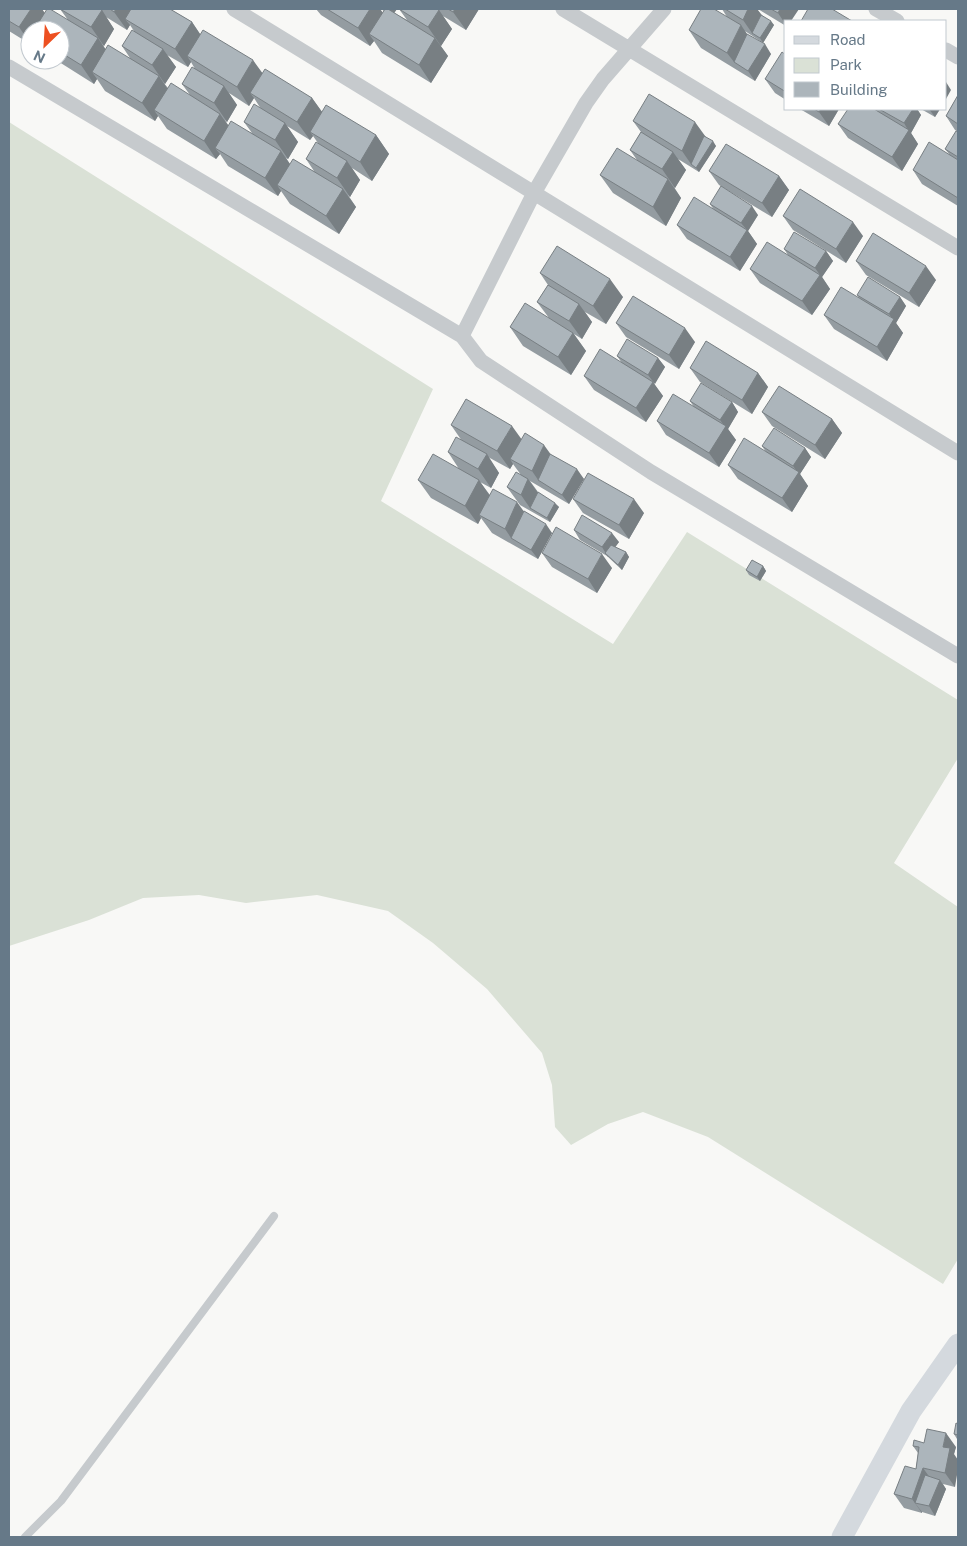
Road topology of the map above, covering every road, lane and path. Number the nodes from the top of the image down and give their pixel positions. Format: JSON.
{"nodes":[{"id":1,"x":234,"y":9,"type":"edge"},
{"id":2,"x":563,"y":9,"type":"edge"},
{"id":3,"x":664,"y":9,"type":"edge"},
{"id":4,"x":876,"y":9,"type":"edge"},
{"id":5,"x":895,"y":20,"type":"edge"},
{"id":6,"x":629,"y":50,"type":"junction"},
{"id":7,"x":947,"y":51,"type":"edge"},
{"id":8,"x":958,"y":57,"type":"edge"},
{"id":9,"x":9,"y":67,"type":"edge"},
{"id":10,"x":534,"y":193,"type":"junction"},
{"id":11,"x":958,"y":248,"type":"edge"},
{"id":12,"x":462,"y":336,"type":"junction"},
{"id":13,"x":958,"y":453,"type":"edge"},
{"id":14,"x":958,"y":656,"type":"edge"},
{"id":15,"x":274,"y":1216,"type":"dead end"},
{"id":16,"x":958,"y":1344,"type":"edge"},
{"id":17,"x":25,"y":1537,"type":"edge"},
{"id":18,"x":842,"y":1537,"type":"edge"}],
"edges":[{"from":1,"to":10,"type":"street"},
{"from":2,"to":6,"type":"street"},
{"from":3,"to":6,"type":"street"},
{"from":4,"to":5,"type":"street"},
{"from":6,"to":10,"type":"street"},
{"from":6,"to":11,"type":"street"},
{"from":7,"to":8,"type":"street"},
{"from":9,"to":12,"type":"street"},
{"from":10,"to":12,"type":"street"},
{"from":10,"to":13,"type":"street"},
{"from":12,"to":14,"type":"street"},
{"from":15,"to":17,"type":"lane"},
{"from":16,"to":18,"type":"main road"}]}
